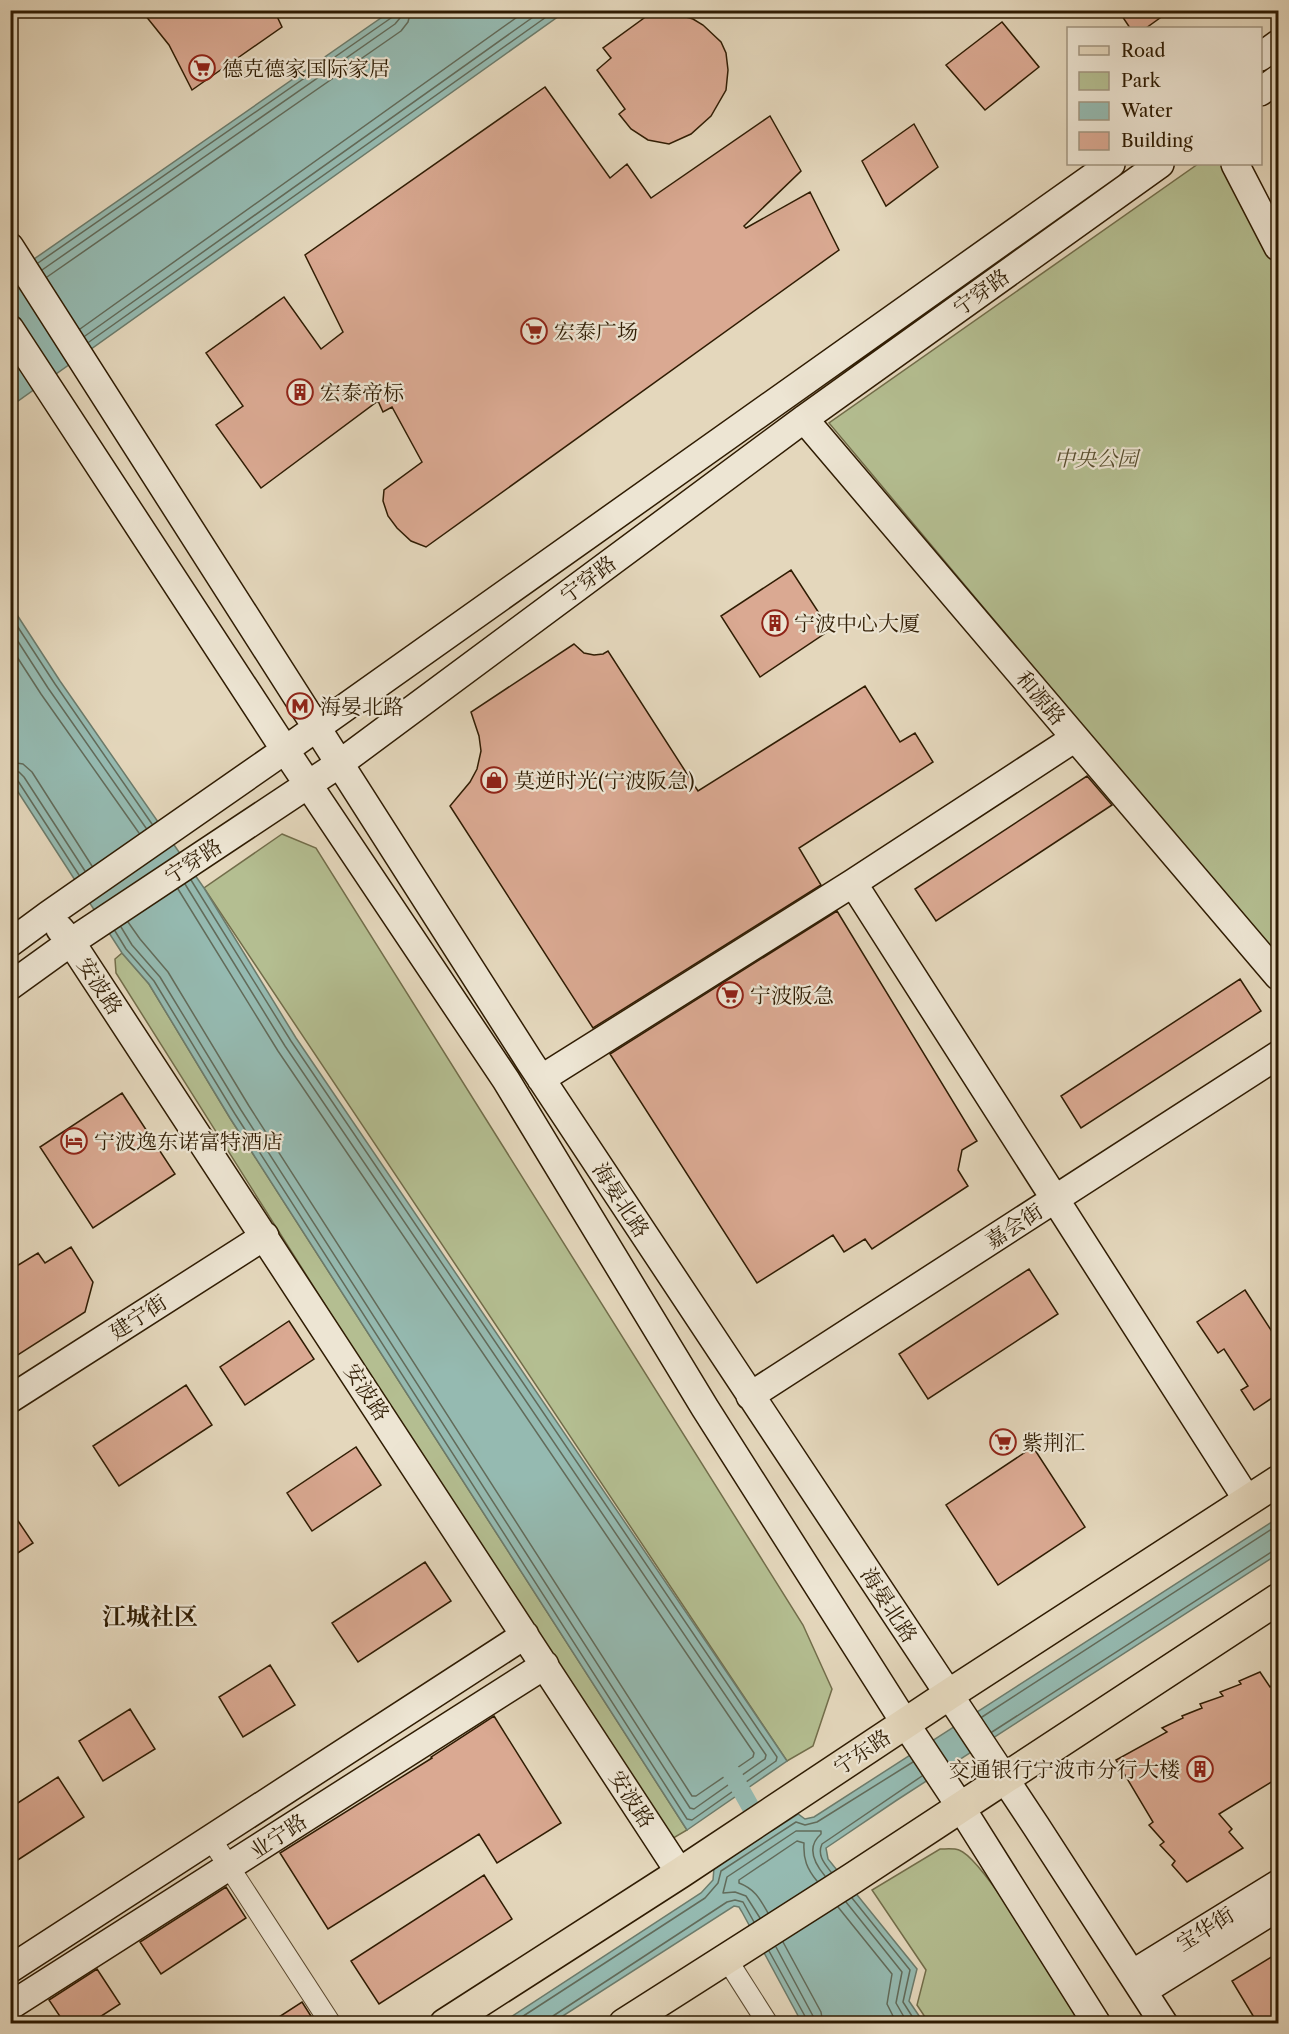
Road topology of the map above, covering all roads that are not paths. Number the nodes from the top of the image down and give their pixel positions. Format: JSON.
{"nodes":[{"id":1,"x":1278,"y":44,"type":"edge"},
{"id":2,"x":1262,"y":56,"type":"edge"},
{"id":3,"x":1278,"y":79,"type":"edge"},
{"id":4,"x":1262,"y":91,"type":"edge"},
{"id":5,"x":1110,"y":165,"type":"edge"},
{"id":6,"x":1159,"y":165,"type":"edge"},
{"id":7,"x":1236,"y":165,"type":"edge"},
{"id":8,"x":10,"y":247,"type":"edge"},
{"id":9,"x":1278,"y":247,"type":"edge"},
{"id":10,"x":10,"y":329,"type":"edge"},
{"id":11,"x":804,"y":419,"type":"junction"},
{"id":12,"x":316,"y":728,"type":"junction"},
{"id":13,"x":1075,"y":738,"type":"junction"},
{"id":14,"x":285,"y":750,"type":"junction"},
{"id":15,"x":339,"y":764,"type":"junction"},
{"id":16,"x":309,"y":784,"type":"junction"},
{"id":17,"x":853,"y":883,"type":"junction"},
{"id":18,"x":48,"y":915,"type":"junction"},
{"id":19,"x":71,"y":942,"type":"junction"},
{"id":20,"x":10,"y":943,"type":"edge"},
{"id":21,"x":1278,"y":976,"type":"edge"},
{"id":22,"x":10,"y":986,"type":"edge"},
{"id":23,"x":1278,"y":1055,"type":"edge"},
{"id":24,"x":541,"y":1079,"type":"junction"},
{"id":25,"x":1055,"y":1199,"type":"junction"},
{"id":26,"x":265,"y":1236,"type":"junction"},
{"id":27,"x":750,"y":1396,"type":"junction"},
{"id":28,"x":10,"y":1399,"type":"edge"},
{"id":29,"x":1278,"y":1481,"type":"edge"},
{"id":30,"x":1248,"y":1501,"type":"junction"},
{"id":31,"x":1278,"y":1599,"type":"edge"},
{"id":32,"x":525,"y":1635,"type":"junction"},
{"id":33,"x":545,"y":1665,"type":"junction"},
{"id":34,"x":948,"y":1695,"type":"junction"},
{"id":35,"x":905,"y":1724,"type":"junction"},
{"id":36,"x":1004,"y":1779,"type":"junction"},
{"id":37,"x":960,"y":1806,"type":"junction"},
{"id":38,"x":211,"y":1839,"type":"junction"},
{"id":39,"x":229,"y":1867,"type":"junction"},
{"id":40,"x":680,"y":1873,"type":"junction"},
{"id":41,"x":1278,"y":1884,"type":"edge"},
{"id":42,"x":1278,"y":1907,"type":"edge"},
{"id":43,"x":726,"y":1958,"type":"junction"},
{"id":44,"x":10,"y":1969,"type":"edge"},
{"id":45,"x":1137,"y":1983,"type":"junction"},
{"id":46,"x":10,"y":2006,"type":"edge"},
{"id":47,"x":10,"y":2016,"type":"edge"},
{"id":48,"x":16,"y":2024,"type":"edge"},
{"id":49,"x":331,"y":2024,"type":"edge"},
{"id":50,"x":445,"y":2024,"type":"edge"},
{"id":51,"x":624,"y":2024,"type":"edge"},
{"id":52,"x":768,"y":2024,"type":"edge"},
{"id":53,"x":1096,"y":2024,"type":"edge"},
{"id":54,"x":1164,"y":2024,"type":"edge"}],
"edges":[{"from":1,"to":2,"type":"main road"},
{"from":3,"to":4,"type":"main road"},
{"from":5,"to":12,"type":"main road","name":"宁穿路"},
{"from":6,"to":11,"type":"main road","name":"宁穿路"},
{"from":7,"to":9,"type":"main road"},
{"from":8,"to":12,"type":"main road","name":"海晏北路"},
{"from":10,"to":14,"type":"main road","name":"海晏北路"},
{"from":11,"to":13,"type":"main road","name":"和源路"},
{"from":11,"to":15,"type":"main road","name":"宁穿路"},
{"from":12,"to":14,"type":"main road","name":"宁穿路"},
{"from":12,"to":15,"type":"main road","name":"海晏北路"},
{"from":13,"to":17,"type":"main road"},
{"from":13,"to":21,"type":"main road","name":"和源路"},
{"from":14,"to":16,"type":"main road","name":"海晏北路"},
{"from":14,"to":18,"type":"main road","name":"宁穿路"},
{"from":15,"to":16,"type":"main road","name":"宁穿路"},
{"from":15,"to":24,"type":"main road","name":"海晏北路"},
{"from":16,"to":19,"type":"main road","name":"宁穿路"},
{"from":16,"to":35,"type":"main road","name":"海晏北路"},
{"from":17,"to":24,"type":"main road"},
{"from":17,"to":25,"type":"main road"},
{"from":18,"to":19,"type":"main road","name":"安波路"},
{"from":18,"to":20,"type":"main road","name":"宁穿路"},
{"from":19,"to":22,"type":"main road","name":"宁穿路"},
{"from":19,"to":26,"type":"main road","name":"安波路"},
{"from":23,"to":25,"type":"main road","name":"嘉会街"},
{"from":24,"to":27,"type":"main road","name":"海晏北路"},
{"from":25,"to":27,"type":"main road","name":"嘉会街"},
{"from":25,"to":30,"type":"main road"},
{"from":26,"to":28,"type":"main road","name":"建宁街"},
{"from":26,"to":32,"type":"main road","name":"安波路"},
{"from":27,"to":34,"type":"main road","name":"海晏北路"},
{"from":29,"to":30,"type":"main road","name":"宁东路"},
{"from":30,"to":34,"type":"main road","name":"宁东路"},
{"from":31,"to":36,"type":"main road"},
{"from":32,"to":33,"type":"main road","name":"安波路"},
{"from":32,"to":38,"type":"main road","name":"业宁路"},
{"from":33,"to":39,"type":"main road","name":"业宁路"},
{"from":33,"to":40,"type":"main road","name":"安波路"},
{"from":34,"to":35,"type":"main road","name":"宁东路"},
{"from":34,"to":36,"type":"main road","name":"海晏北路"},
{"from":35,"to":37,"type":"main road","name":"海晏北路"},
{"from":35,"to":40,"type":"main road","name":"宁东路"},
{"from":36,"to":37,"type":"main road"},
{"from":36,"to":45,"type":"main road","name":"海晏北路"},
{"from":37,"to":43,"type":"main road"},
{"from":37,"to":53,"type":"main road","name":"海晏北路"},
{"from":38,"to":39,"type":"street"},
{"from":38,"to":44,"type":"main road","name":"业宁路"},
{"from":39,"to":46,"type":"main road","name":"业宁路"},
{"from":39,"to":49,"type":"street"},
{"from":40,"to":50,"type":"main road","name":"宁东路"},
{"from":41,"to":45,"type":"main road","name":"宝华街"},
{"from":42,"to":45,"type":"main road","name":"宝华街"},
{"from":43,"to":51,"type":"main road"},
{"from":43,"to":52,"type":"street"},
{"from":45,"to":54,"type":"main road","name":"海晏北路"},
{"from":47,"to":48,"type":"main road"}]}
